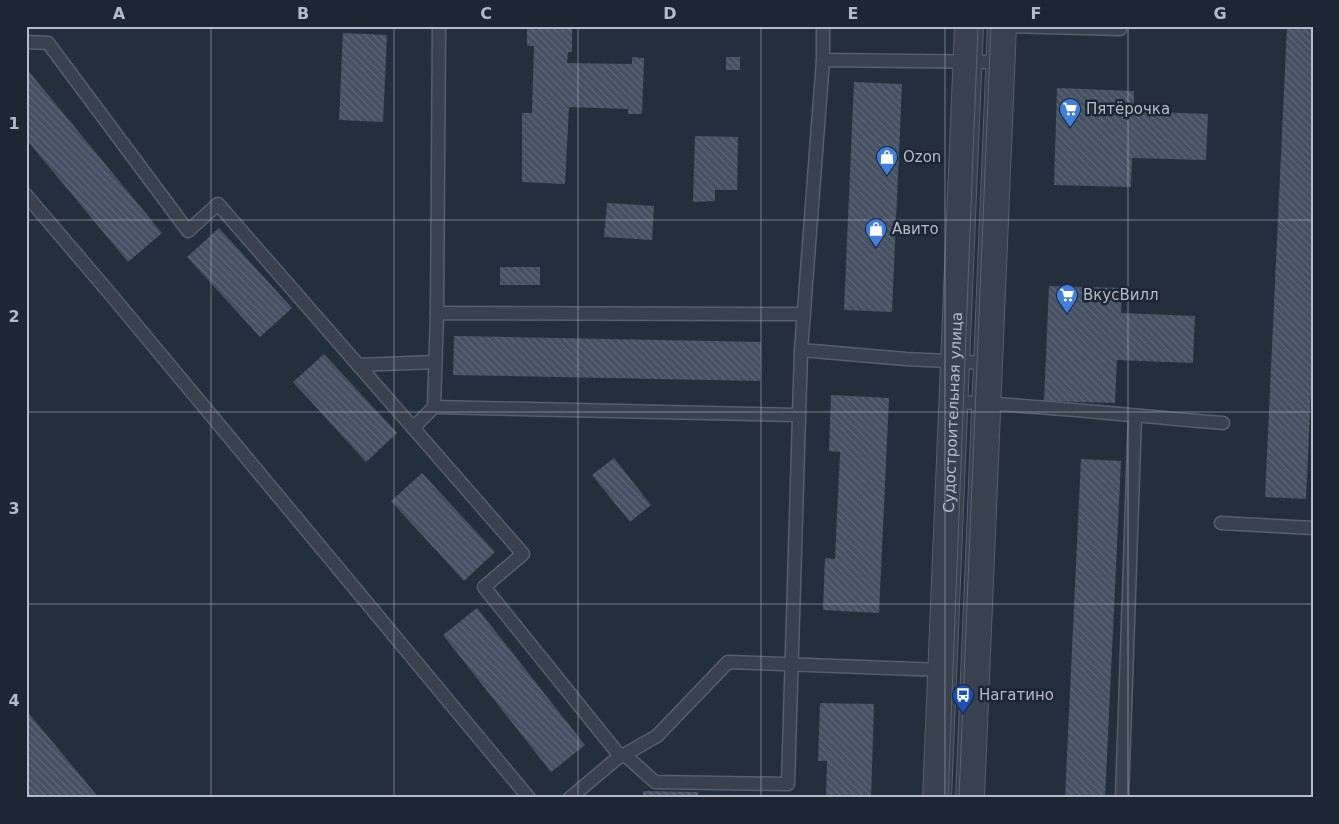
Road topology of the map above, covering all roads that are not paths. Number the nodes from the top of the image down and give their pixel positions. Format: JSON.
{"nodes":[{"id":1,"x":439,"y":26,"type":"edge"},
{"id":2,"x":823,"y":26,"type":"edge"},
{"id":3,"x":969,"y":26,"type":"edge"},
{"id":4,"x":1002,"y":26,"type":"edge"},
{"id":5,"x":1009,"y":26,"type":"edge"},
{"id":6,"x":1120,"y":29,"type":"dead end"},
{"id":7,"x":26,"y":42,"type":"edge"},
{"id":8,"x":823,"y":60,"type":"junction"},
{"id":9,"x":967,"y":61,"type":"junction"},
{"id":10,"x":1000,"y":62,"type":"junction"},
{"id":11,"x":26,"y":195,"type":"edge"},
{"id":12,"x":436,"y":313,"type":"junction"},
{"id":13,"x":804,"y":314,"type":"junction"},
{"id":14,"x":801,"y":350,"type":"junction"},
{"id":15,"x":435,"y":362,"type":"junction"},
{"id":16,"x":955,"y":362,"type":"junction"},
{"id":17,"x":988,"y":363,"type":"junction"},
{"id":18,"x":358,"y":365,"type":"junction"},
{"id":19,"x":953,"y":402,"type":"junction"},
{"id":20,"x":986,"y":404,"type":"junction"},
{"id":21,"x":434,"y":407,"type":"junction"},
{"id":22,"x":798,"y":415,"type":"junction"},
{"id":23,"x":1135,"y":416,"type":"junction"},
{"id":24,"x":1223,"y":423,"type":"dead end"},
{"id":25,"x":413,"y":428,"type":"junction"},
{"id":26,"x":1220,"y":523,"type":"dead end"},
{"id":27,"x":1313,"y":528,"type":"edge"},
{"id":28,"x":792,"y":664,"type":"junction"},
{"id":29,"x":942,"y":670,"type":"junction"},
{"id":30,"x":621,"y":757,"type":"junction"},
{"id":31,"x":529,"y":798,"type":"edge"},
{"id":32,"x":570,"y":798,"type":"edge"},
{"id":33,"x":937,"y":798,"type":"edge"},
{"id":34,"x":970,"y":798,"type":"edge"},
{"id":35,"x":1122,"y":798,"type":"edge"}],
"edges":[{"from":1,"to":12,"type":"lane"},
{"from":2,"to":8,"type":"lane"},
{"from":3,"to":9,"type":"street","name":"Судостроительная улица"},
{"from":4,"to":10,"type":"street"},
{"from":5,"to":6,"type":"lane"},
{"from":7,"to":18,"type":"lane"},
{"from":8,"to":9,"type":"lane"},
{"from":8,"to":13,"type":"lane"},
{"from":9,"to":10,"type":"lane"},
{"from":9,"to":16,"type":"street","name":"Судостроительная улица"},
{"from":10,"to":17,"type":"street"},
{"from":11,"to":31,"type":"lane"},
{"from":12,"to":13,"type":"lane"},
{"from":12,"to":15,"type":"lane"},
{"from":13,"to":14,"type":"lane"},
{"from":14,"to":16,"type":"lane"},
{"from":14,"to":22,"type":"lane"},
{"from":15,"to":18,"type":"lane"},
{"from":15,"to":21,"type":"lane"},
{"from":16,"to":17,"type":"lane"},
{"from":16,"to":19,"type":"street","name":"Судостроительная улица"},
{"from":17,"to":20,"type":"street"},
{"from":18,"to":25,"type":"lane"},
{"from":19,"to":20,"type":"lane"},
{"from":19,"to":29,"type":"street","name":"Судостроительная улица"},
{"from":20,"to":23,"type":"lane"},
{"from":20,"to":34,"type":"street"},
{"from":21,"to":22,"type":"lane"},
{"from":21,"to":25,"type":"lane"},
{"from":22,"to":28,"type":"lane"},
{"from":23,"to":24,"type":"lane"},
{"from":23,"to":35,"type":"lane"},
{"from":25,"to":30,"type":"lane"},
{"from":26,"to":27,"type":"lane"},
{"from":28,"to":29,"type":"lane"},
{"from":28,"to":30,"type":"lane"},
{"from":28,"to":30,"type":"lane"},
{"from":29,"to":33,"type":"street","name":"Судостроительная улица"},
{"from":30,"to":32,"type":"lane"}]}
